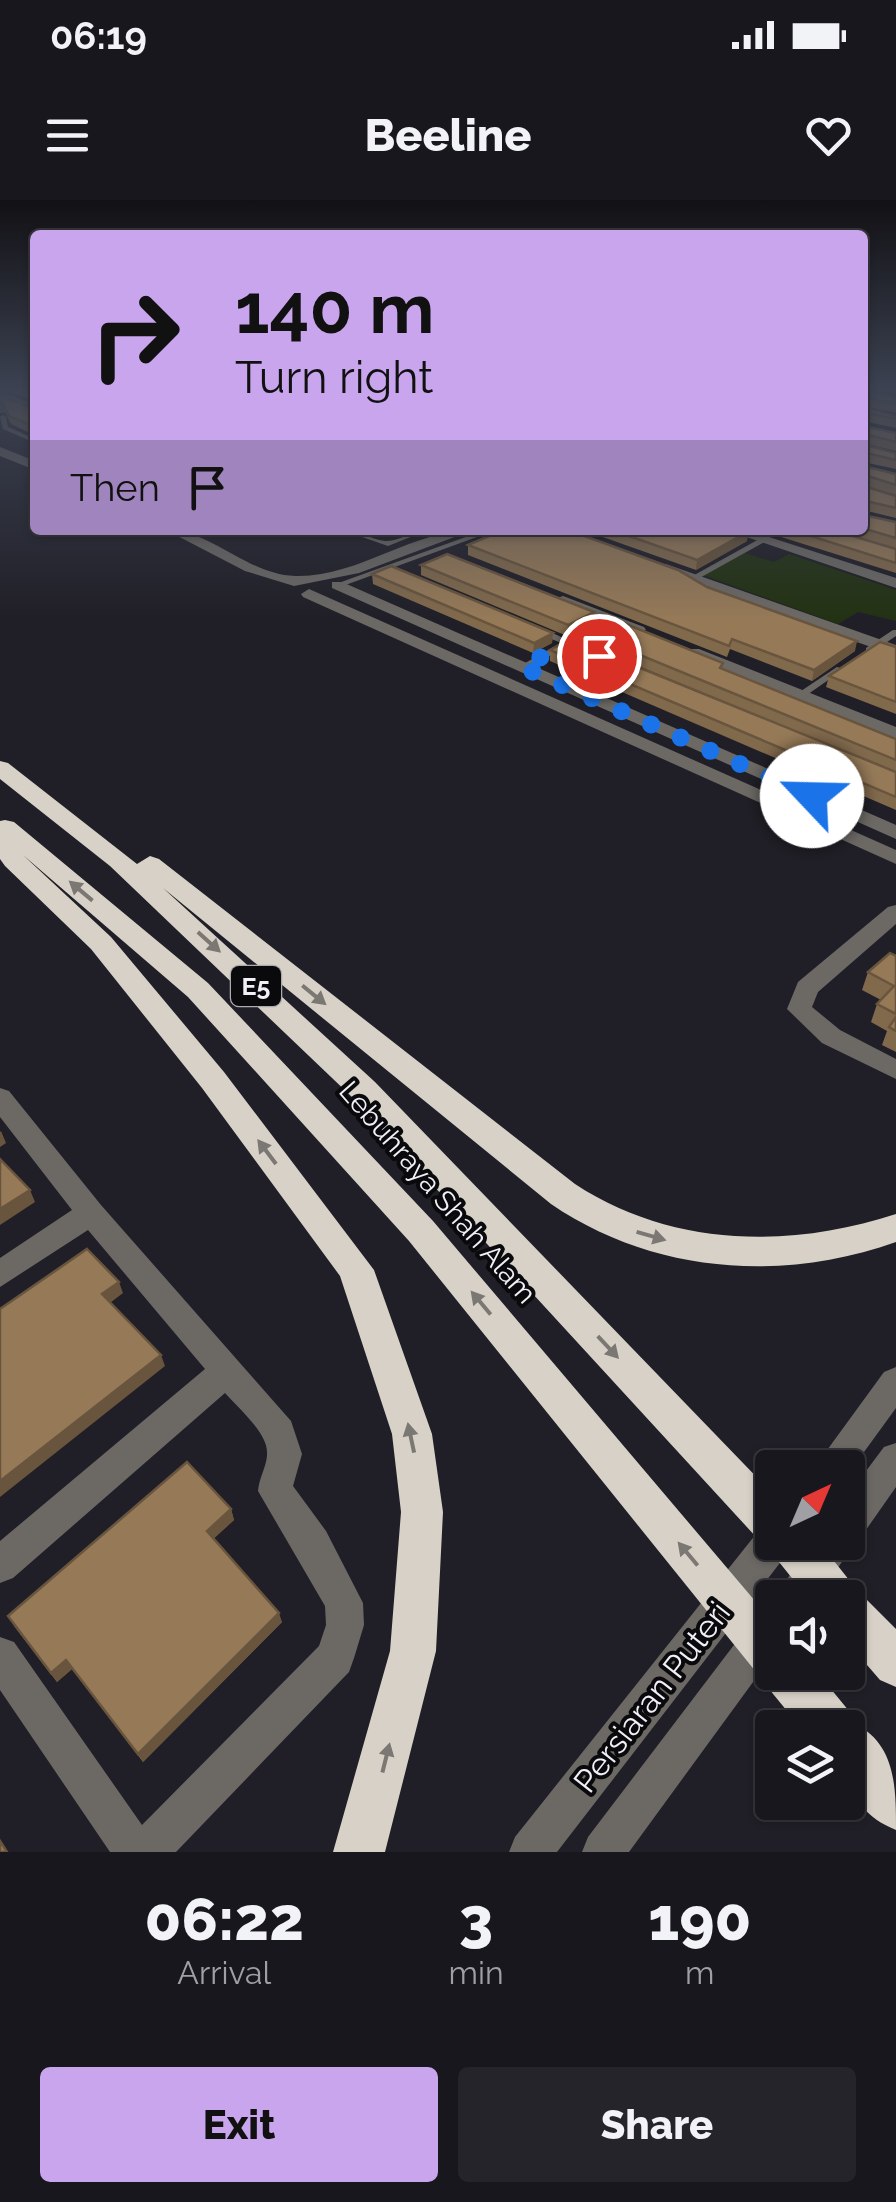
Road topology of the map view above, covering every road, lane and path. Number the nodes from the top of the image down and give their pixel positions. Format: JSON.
{"nodes":[{"id":1,"x":184,"y":535,"type":"edge"},
{"id":2,"x":361,"y":535,"type":"edge"},
{"id":3,"x":411,"y":535,"type":"edge"},
{"id":4,"x":452,"y":535,"type":"edge"},
{"id":5,"x":478,"y":535,"type":"edge"},
{"id":6,"x":748,"y":535,"type":"edge"},
{"id":7,"x":764,"y":540,"type":"junction"},
{"id":8,"x":438,"y":550,"type":"junction"},
{"id":9,"x":456,"y":558,"type":"edge"},
{"id":10,"x":642,"y":560,"type":"edge"},
{"id":11,"x":388,"y":568,"type":"junction"},
{"id":12,"x":406,"y":575,"type":"edge"},
{"id":13,"x":692,"y":578,"type":"junction"},
{"id":14,"x":896,"y":584,"type":"edge"},
{"id":15,"x":337,"y":585,"type":"joint"},
{"id":16,"x":544,"y":593,"type":"edge"},
{"id":17,"x":309,"y":594,"type":"dead end"},
{"id":18,"x":612,"y":620,"type":"junction"},
{"id":19,"x":532,"y":628,"type":"edge"},
{"id":20,"x":896,"y":632,"type":"edge"},
{"id":21,"x":568,"y":643,"type":"junction"},
{"id":22,"x":877,"y":644,"type":"junction"},
{"id":23,"x":585,"y":650,"type":"edge"},
{"id":24,"x":896,"y":651,"type":"edge"},
{"id":25,"x":862,"y":654,"type":"edge"},
{"id":26,"x":847,"y":664,"type":"edge"},
{"id":27,"x":522,"y":667,"type":"junction"},
{"id":28,"x":801,"y":696,"type":"junction"},
{"id":29,"x":896,"y":734,"type":"edge"},
{"id":30,"x":0,"y":766,"type":"edge"},
{"id":31,"x":0,"y":822,"type":"edge"},
{"id":32,"x":896,"y":832,"type":"edge"},
{"id":33,"x":0,"y":841,"type":"edge"},
{"id":34,"x":896,"y":858,"type":"edge"},
{"id":35,"x":896,"y":912,"type":"edge"},
{"id":36,"x":896,"y":1070,"type":"edge"},
{"id":37,"x":0,"y":1098,"type":"edge"},
{"id":38,"x":91,"y":1213,"type":"junction"},
{"id":39,"x":896,"y":1228,"type":"edge"},
{"id":40,"x":0,"y":1274,"type":"edge"},
{"id":41,"x":226,"y":1371,"type":"junction"},
{"id":42,"x":896,"y":1382,"type":"edge"},
{"id":43,"x":845,"y":1450,"type":"edge"},
{"id":44,"x":896,"y":1459,"type":"edge"},
{"id":45,"x":865,"y":1501,"type":"edge"},
{"id":46,"x":755,"y":1505,"type":"edge"},
{"id":47,"x":758,"y":1560,"type":"edge"},
{"id":48,"x":805,"y":1560,"type":"edge"},
{"id":49,"x":0,"y":1565,"type":"edge"},
{"id":50,"x":823,"y":1580,"type":"edge"},
{"id":51,"x":865,"y":1628,"type":"edge"},
{"id":52,"x":755,"y":1635,"type":"edge"},
{"id":53,"x":755,"y":1648,"type":"edge"},
{"id":54,"x":0,"y":1656,"type":"edge"},
{"id":55,"x":896,"y":1664,"type":"edge"},
{"id":56,"x":801,"y":1690,"type":"edge"},
{"id":57,"x":817,"y":1710,"type":"edge"},
{"id":58,"x":865,"y":1767,"type":"edge"},
{"id":59,"x":896,"y":1805,"type":"edge"},
{"id":60,"x":136,"y":1852,"type":"edge"},
{"id":61,"x":146,"y":1852,"type":"edge"},
{"id":62,"x":359,"y":1852,"type":"edge"},
{"id":63,"x":530,"y":1852,"type":"edge"},
{"id":64,"x":604,"y":1852,"type":"edge"}],
"edges":[{"from":1,"to":4,"type":"street"},
{"from":2,"to":3,"type":"lane"},
{"from":5,"to":8,"type":"lane"},
{"from":6,"to":7,"type":"street"},
{"from":7,"to":13,"type":"lane"},
{"from":7,"to":14,"type":"street"},
{"from":8,"to":9,"type":"street"},
{"from":8,"to":11,"type":"lane"},
{"from":10,"to":13,"type":"street"},
{"from":11,"to":12,"type":"lane"},
{"from":11,"to":15,"type":"lane"},
{"from":13,"to":22,"type":"street"},
{"from":15,"to":27,"type":"street"},
{"from":16,"to":18,"type":"street"},
{"from":17,"to":34,"type":"street"},
{"from":18,"to":21,"type":"lane"},
{"from":18,"to":28,"type":"street"},
{"from":19,"to":21,"type":"lane"},
{"from":20,"to":22,"type":"lane"},
{"from":21,"to":23,"type":"lane"},
{"from":21,"to":27,"type":"lane"},
{"from":22,"to":24,"type":"street"},
{"from":22,"to":25,"type":"lane"},
{"from":26,"to":28,"type":"lane"},
{"from":27,"to":32,"type":"street"},
{"from":28,"to":29,"type":"street"},
{"from":30,"to":39,"type":"highway","one_way":true},
{"from":30,"to":46,"type":"highway","name":"Lebuhraya Shah Alam","number":"E5","one_way":true},
{"from":52,"to":31,"type":"highway","name":"Lebuhraya Shah Alam","number":"E5","one_way":true},
{"from":62,"to":33,"type":"highway","one_way":true},
{"from":35,"to":36,"type":"street"},
{"from":37,"to":38,"type":"street"},
{"from":38,"to":40,"type":"street"},
{"from":38,"to":41,"type":"street"},
{"from":41,"to":49,"type":"street"},
{"from":41,"to":61,"type":"street"},
{"from":42,"to":43,"type":"street"},
{"from":44,"to":45,"type":"street"},
{"from":47,"to":63,"type":"street","name":"Persiaran Puteri"},
{"from":48,"to":50,"type":"highway"},
{"from":51,"to":55,"type":"highway"},
{"from":53,"to":64,"type":"street","name":"Persiaran Puteri"},
{"from":54,"to":60,"type":"street"},
{"from":56,"to":57,"type":"highway"},
{"from":58,"to":59,"type":"highway"}]}
